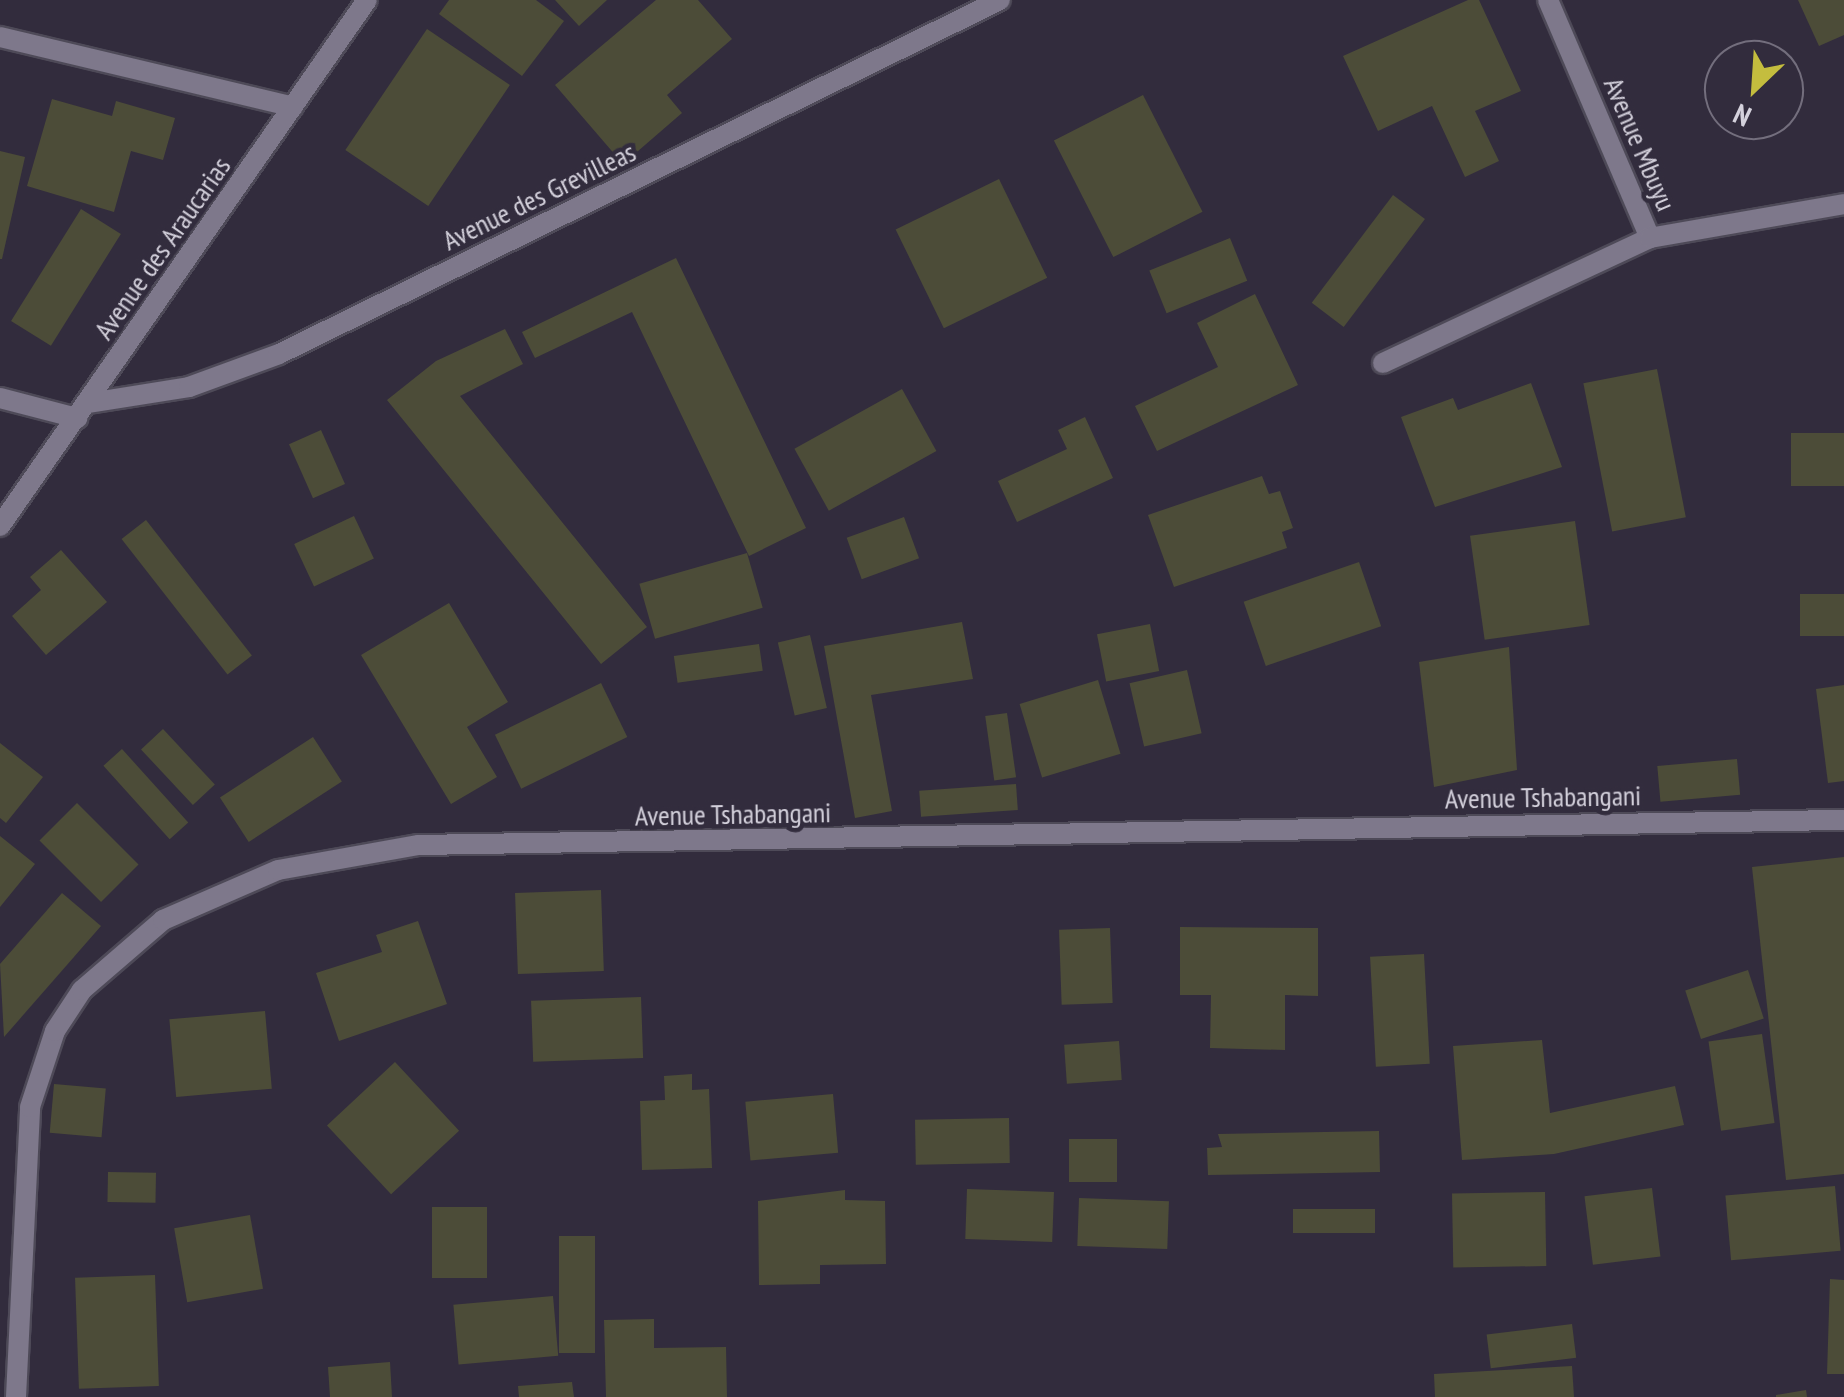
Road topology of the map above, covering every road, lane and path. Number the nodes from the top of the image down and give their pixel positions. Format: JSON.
{"nodes":[{"id":1,"x":367,"y":0,"type":"edge"},
{"id":2,"x":1000,"y":0,"type":"edge"},
{"id":3,"x":1548,"y":0,"type":"edge"},
{"id":4,"x":0,"y":37,"type":"edge"},
{"id":5,"x":292,"y":107,"type":"junction"},
{"id":6,"x":1844,"y":204,"type":"edge"},
{"id":7,"x":1650,"y":238,"type":"junction"},
{"id":8,"x":1382,"y":363,"type":"dead end"},
{"id":9,"x":0,"y":398,"type":"edge"},
{"id":10,"x":83,"y":410,"type":"junction"},
{"id":11,"x":0,"y":526,"type":"edge"},
{"id":12,"x":1844,"y":820,"type":"edge"},
{"id":13,"x":16,"y":1397,"type":"edge"}],
"edges":[{"from":1,"to":5,"type":"street","name":"Avenue des Araucarias"},
{"from":2,"to":10,"type":"street","name":"Avenue des Grevilleas"},
{"from":3,"to":7,"type":"street","name":"Avenue Mbuyu"},
{"from":4,"to":5,"type":"street"},
{"from":5,"to":10,"type":"street","name":"Avenue des Araucarias"},
{"from":6,"to":7,"type":"street","name":"Avenue Mbuyu"},
{"from":7,"to":8,"type":"street"},
{"from":9,"to":10,"type":"street"},
{"from":10,"to":11,"type":"street","name":"Avenue des Araucarias"},
{"from":12,"to":13,"type":"street","name":"Avenue Tshabangani"}]}
